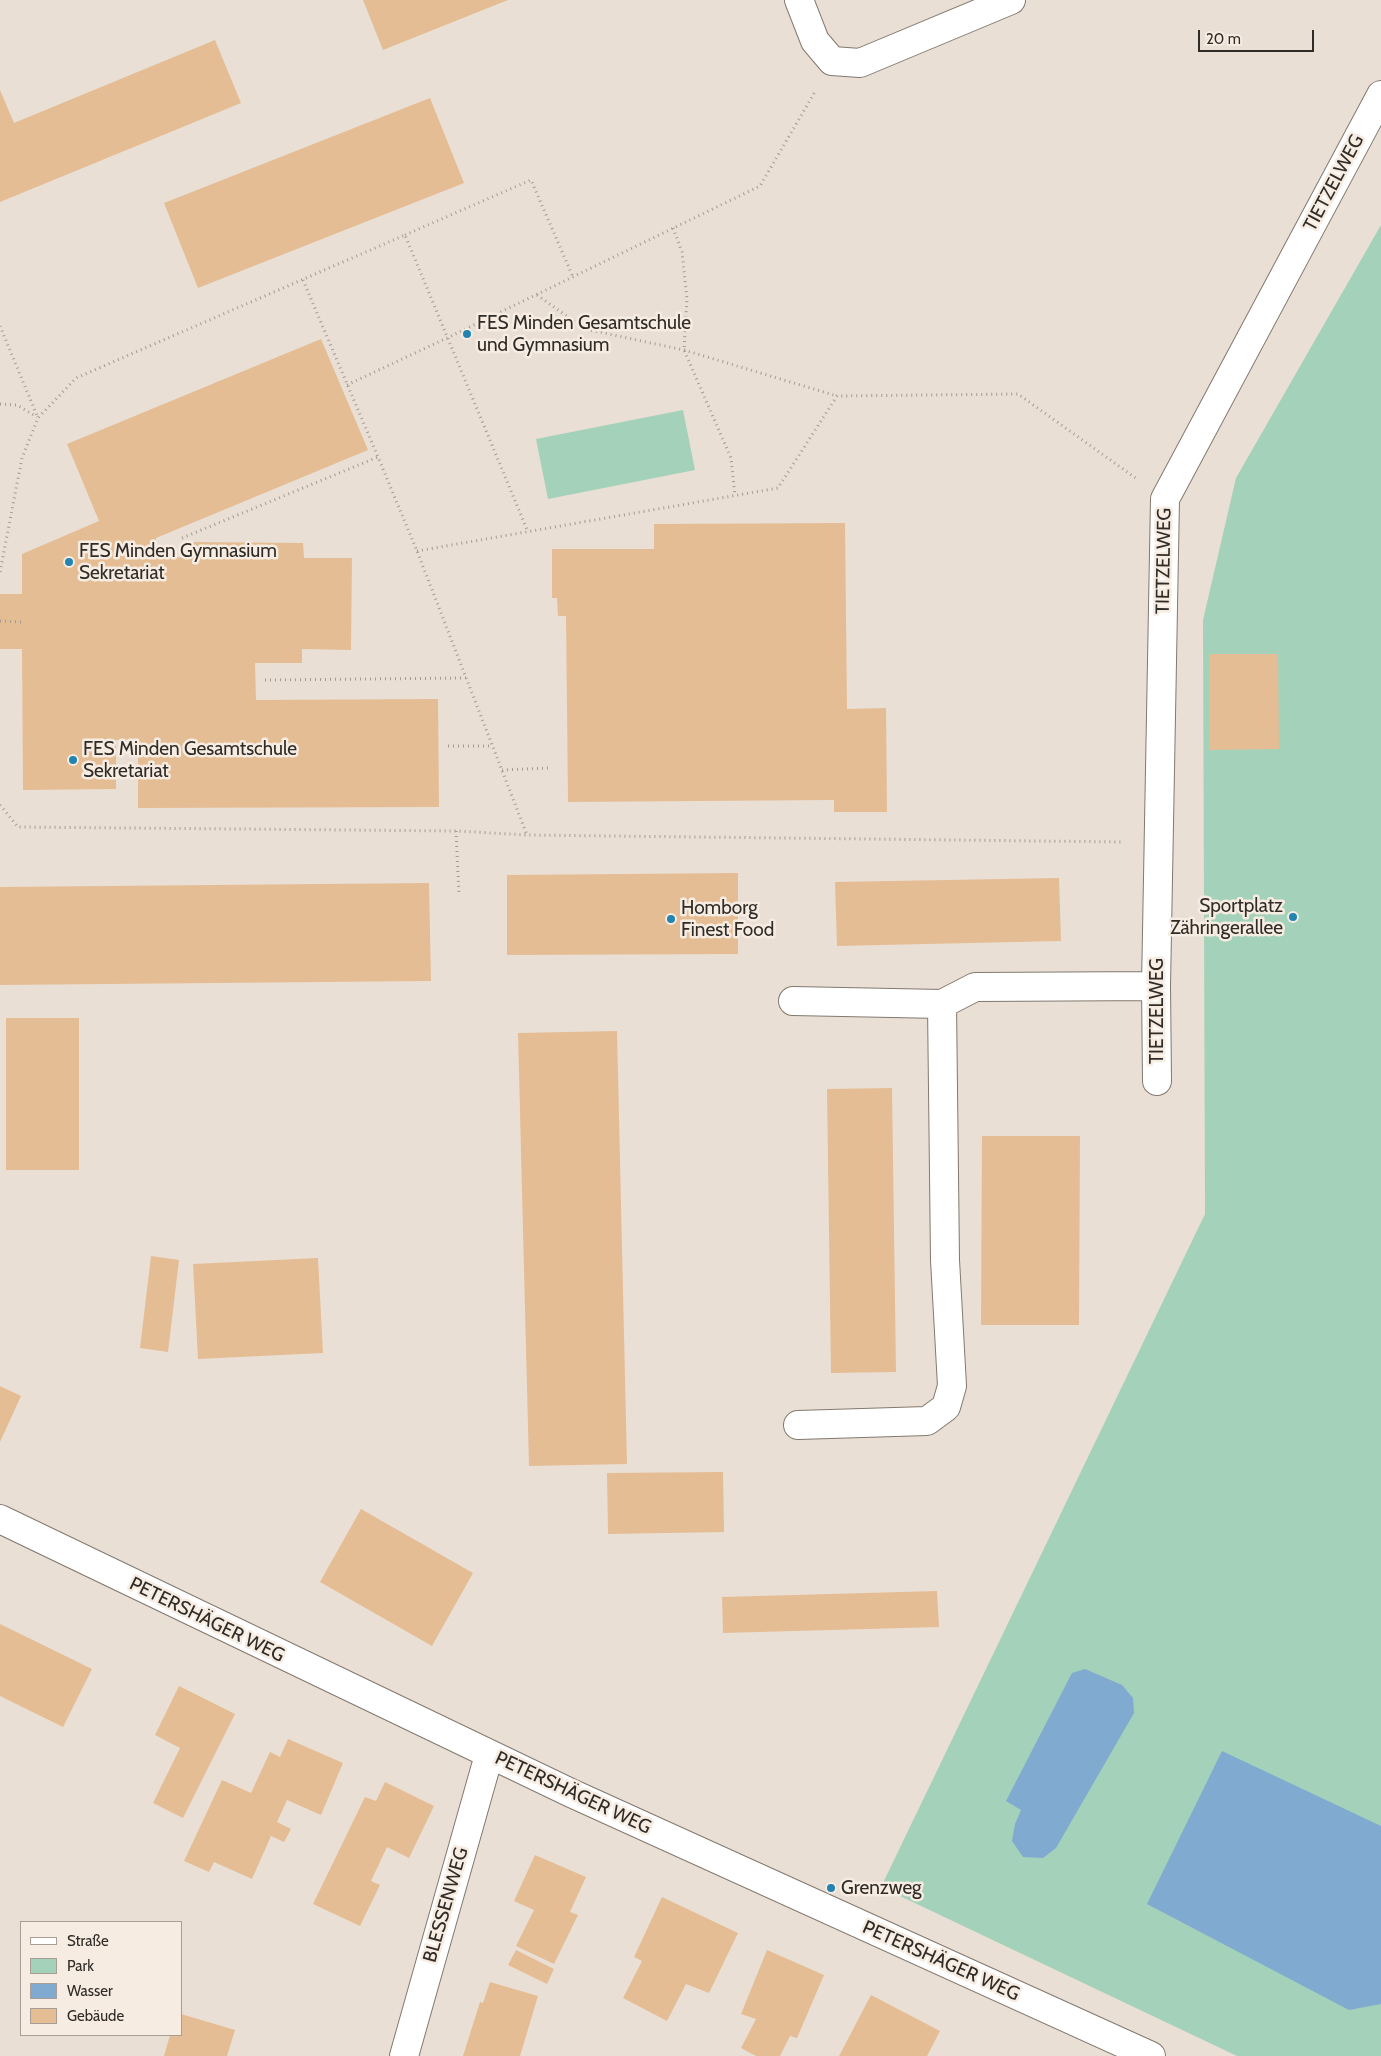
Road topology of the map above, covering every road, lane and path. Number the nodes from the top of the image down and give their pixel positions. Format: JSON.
{"nodes":[{"id":1,"x":799,"y":0,"type":"edge"},
{"id":2,"x":1011,"y":0,"type":"edge"},
{"id":3,"x":832,"y":61,"type":"junction"},
{"id":4,"x":1381,"y":95,"type":"edge"},
{"id":5,"x":673,"y":228,"type":"junction"},
{"id":6,"x":405,"y":235,"type":"junction"},
{"id":7,"x":573,"y":277,"type":"junction"},
{"id":8,"x":303,"y":280,"type":"junction"},
{"id":9,"x":536,"y":295,"type":"junction"},
{"id":10,"x":0,"y":326,"type":"edge"},
{"id":11,"x":447,"y":338,"type":"junction"},
{"id":12,"x":684,"y":350,"type":"junction"},
{"id":13,"x":346,"y":384,"type":"junction"},
{"id":14,"x":836,"y":396,"type":"junction"},
{"id":15,"x":0,"y":404,"type":"edge"},
{"id":16,"x":38,"y":418,"type":"junction"},
{"id":17,"x":378,"y":457,"type":"junction"},
{"id":18,"x":735,"y":496,"type":"junction"},
{"id":19,"x":1165,"y":499,"type":"junction"},
{"id":20,"x":528,"y":532,"type":"junction"},
{"id":21,"x":182,"y":538,"type":"dead end"},
{"id":22,"x":416,"y":551,"type":"junction"},
{"id":23,"x":0,"y":572,"type":"edge"},
{"id":24,"x":0,"y":621,"type":"edge"},
{"id":25,"x":22,"y":622,"type":"dead end"},
{"id":26,"x":466,"y":678,"type":"junction"},
{"id":27,"x":265,"y":680,"type":"dead end"},
{"id":28,"x":448,"y":746,"type":"dead end"},
{"id":29,"x":493,"y":746,"type":"junction"},
{"id":30,"x":548,"y":768,"type":"dead end"},
{"id":31,"x":502,"y":770,"type":"junction"},
{"id":32,"x":0,"y":805,"type":"edge"},
{"id":33,"x":456,"y":831,"type":"junction"},
{"id":34,"x":527,"y":835,"type":"junction"},
{"id":35,"x":1159,"y":842,"type":"junction"},
{"id":36,"x":459,"y":895,"type":"dead end"},
{"id":37,"x":1156,"y":986,"type":"junction"},
{"id":38,"x":793,"y":1001,"type":"dead end"},
{"id":39,"x":942,"y":1004,"type":"junction"},
{"id":40,"x":1157,"y":1081,"type":"dead end"},
{"id":41,"x":798,"y":1425,"type":"dead end"},
{"id":42,"x":0,"y":1519,"type":"edge"},
{"id":43,"x":489,"y":1755,"type":"junction"},
{"id":44,"x":404,"y":2056,"type":"edge"},
{"id":45,"x":1151,"y":2056,"type":"edge"}],
"edges":[{"from":1,"to":3,"type":"street"},
{"from":2,"to":3,"type":"street"},
{"from":3,"to":5,"type":"path"},
{"from":4,"to":19,"type":"street","name":"TIETZELWEG"},
{"from":5,"to":7,"type":"path"},
{"from":5,"to":12,"type":"path"},
{"from":6,"to":7,"type":"path"},
{"from":6,"to":8,"type":"path"},
{"from":6,"to":11,"type":"path"},
{"from":7,"to":9,"type":"path"},
{"from":8,"to":13,"type":"path"},
{"from":8,"to":16,"type":"path"},
{"from":9,"to":11,"type":"path"},
{"from":9,"to":12,"type":"path"},
{"from":10,"to":16,"type":"path"},
{"from":11,"to":13,"type":"path"},
{"from":11,"to":20,"type":"path"},
{"from":12,"to":14,"type":"path"},
{"from":12,"to":18,"type":"path"},
{"from":13,"to":17,"type":"path"},
{"from":14,"to":18,"type":"path"},
{"from":14,"to":19,"type":"path"},
{"from":15,"to":16,"type":"path"},
{"from":16,"to":23,"type":"path"},
{"from":17,"to":21,"type":"path"},
{"from":17,"to":22,"type":"path"},
{"from":18,"to":20,"type":"path"},
{"from":19,"to":35,"type":"street","name":"TIETZELWEG"},
{"from":20,"to":22,"type":"path"},
{"from":22,"to":26,"type":"path"},
{"from":24,"to":25,"type":"path"},
{"from":26,"to":27,"type":"path"},
{"from":26,"to":29,"type":"path"},
{"from":28,"to":29,"type":"path"},
{"from":29,"to":31,"type":"path"},
{"from":30,"to":31,"type":"path"},
{"from":31,"to":34,"type":"path"},
{"from":32,"to":33,"type":"path"},
{"from":33,"to":34,"type":"path"},
{"from":33,"to":36,"type":"path"},
{"from":34,"to":35,"type":"path"},
{"from":35,"to":37,"type":"street","name":"TIETZELWEG"},
{"from":37,"to":39,"type":"street"},
{"from":37,"to":40,"type":"street","name":"TIETZELWEG"},
{"from":38,"to":39,"type":"street"},
{"from":39,"to":41,"type":"street"},
{"from":42,"to":43,"type":"street","name":"PETERSHÄGER WEG"},
{"from":43,"to":44,"type":"street","name":"BLESSENWEG"},
{"from":43,"to":45,"type":"street","name":"PETERSHÄGER WEG"}]}
